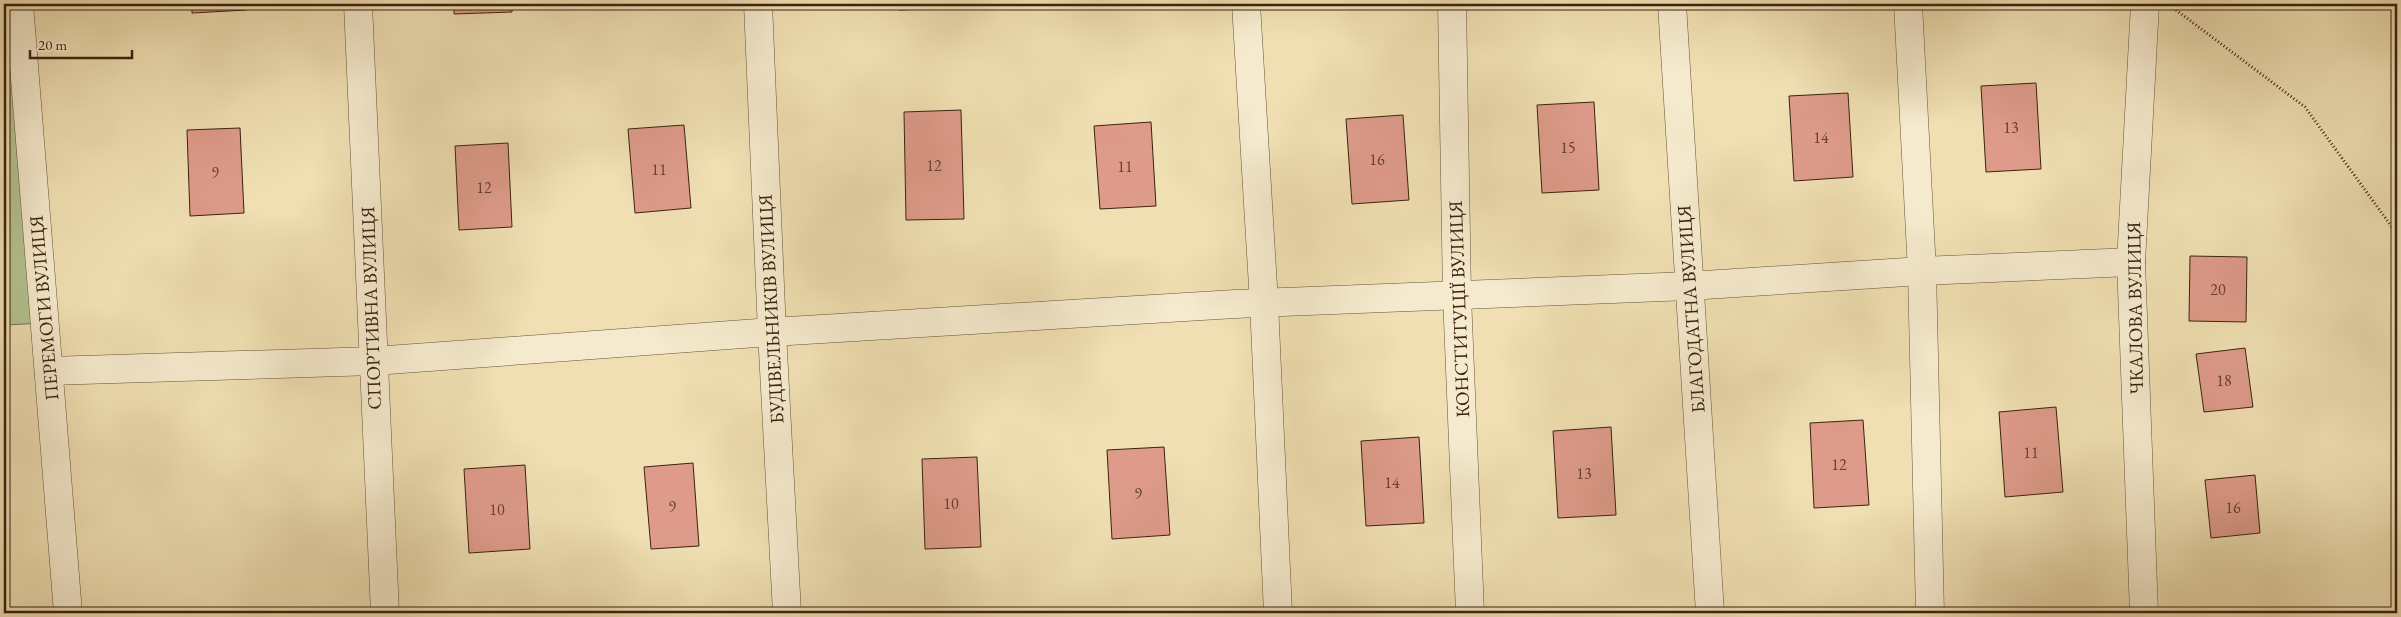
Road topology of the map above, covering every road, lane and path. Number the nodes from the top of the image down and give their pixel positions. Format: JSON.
{"nodes":[{"id":1,"x":19,"y":4,"type":"edge"},
{"id":2,"x":358,"y":4,"type":"edge"},
{"id":3,"x":758,"y":4,"type":"edge"},
{"id":4,"x":1246,"y":4,"type":"edge"},
{"id":5,"x":1452,"y":4,"type":"edge"},
{"id":6,"x":1672,"y":4,"type":"edge"},
{"id":7,"x":1908,"y":4,"type":"edge"},
{"id":8,"x":2145,"y":4,"type":"edge"},
{"id":9,"x":2175,"y":10,"type":"dead end"},
{"id":10,"x":2397,"y":234,"type":"edge"},
{"id":11,"x":2131,"y":262,"type":"junction"},
{"id":12,"x":1922,"y":271,"type":"junction"},
{"id":13,"x":1689,"y":286,"type":"junction"},
{"id":14,"x":1457,"y":296,"type":"junction"},
{"id":15,"x":1264,"y":303,"type":"junction"},
{"id":16,"x":772,"y":332,"type":"junction"},
{"id":17,"x":374,"y":361,"type":"junction"},
{"id":18,"x":49,"y":371,"type":"junction"},
{"id":19,"x":68,"y":613,"type":"edge"},
{"id":20,"x":385,"y":613,"type":"edge"},
{"id":21,"x":788,"y":613,"type":"edge"},
{"id":22,"x":1278,"y":613,"type":"edge"},
{"id":23,"x":1470,"y":613,"type":"edge"},
{"id":24,"x":1710,"y":613,"type":"edge"},
{"id":25,"x":1930,"y":613,"type":"edge"},
{"id":26,"x":2144,"y":613,"type":"edge"}],
"edges":[{"from":1,"to":18,"type":"street","name":"ПЕРЕМОГИ ВУЛИЦЯ"},
{"from":2,"to":17,"type":"street","name":"СПОРТИВНА ВУЛИЦЯ"},
{"from":3,"to":16,"type":"street","name":"БУДІВЕЛЬНИКІВ ВУЛИЦЯ"},
{"from":4,"to":15,"type":"street"},
{"from":5,"to":14,"type":"street","name":"КОНСТИТУЦІЇ ВУЛИЦЯ"},
{"from":6,"to":13,"type":"street","name":"БЛАГОДАТНА ВУЛИЦЯ"},
{"from":7,"to":12,"type":"street"},
{"from":8,"to":11,"type":"street","name":"ЧКАЛОВА ВУЛИЦЯ"},
{"from":9,"to":10,"type":"path"},
{"from":11,"to":12,"type":"street"},
{"from":11,"to":26,"type":"street","name":"ЧКАЛОВА ВУЛИЦЯ"},
{"from":12,"to":13,"type":"street"},
{"from":12,"to":25,"type":"street"},
{"from":13,"to":14,"type":"street"},
{"from":13,"to":24,"type":"street","name":"БЛАГОДАТНА ВУЛИЦЯ"},
{"from":14,"to":15,"type":"street"},
{"from":14,"to":23,"type":"street","name":"КОНСТИТУЦІЇ ВУЛИЦЯ"},
{"from":15,"to":16,"type":"street"},
{"from":15,"to":22,"type":"street"},
{"from":16,"to":17,"type":"street"},
{"from":16,"to":21,"type":"street","name":"БУДІВЕЛЬНИКІВ ВУЛИЦЯ"},
{"from":17,"to":18,"type":"street"},
{"from":17,"to":20,"type":"street","name":"СПОРТИВНА ВУЛИЦЯ"},
{"from":18,"to":19,"type":"street","name":"ПЕРЕМОГИ ВУЛИЦЯ"}]}
